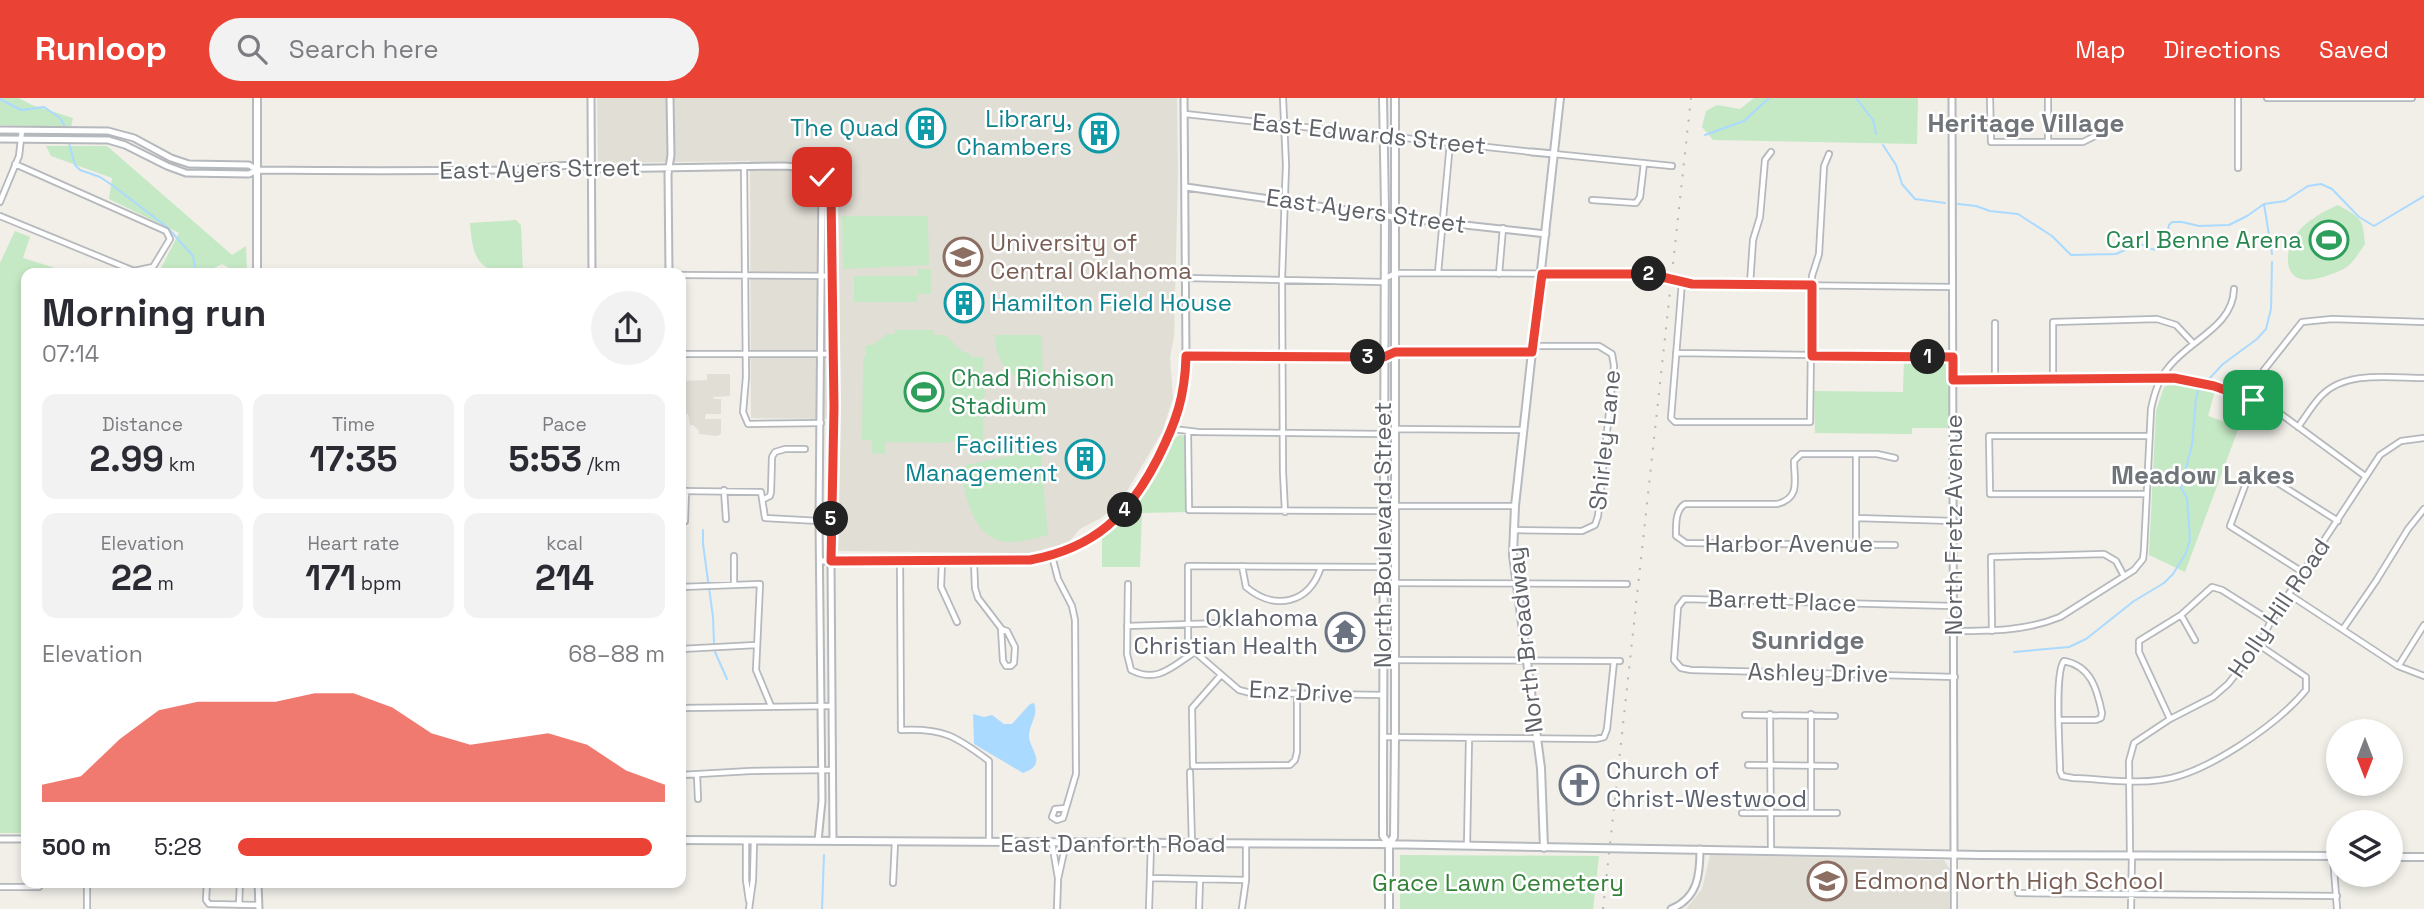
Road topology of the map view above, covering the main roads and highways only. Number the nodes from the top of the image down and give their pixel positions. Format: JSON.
{"nodes":[{"id":1,"x":257,"y":98,"type":"edge"},
{"id":2,"x":1383,"y":98,"type":"edge"},
{"id":3,"x":1395,"y":98,"type":"edge"},
{"id":4,"x":1560,"y":98,"type":"edge"},
{"id":5,"x":257,"y":268,"type":"edge"},
{"id":6,"x":1394,"y":559,"type":"junction"},
{"id":7,"x":1383,"y":567,"type":"junction"},
{"id":8,"x":1395,"y":687,"type":"junction"},
{"id":9,"x":1383,"y":695,"type":"junction"},
{"id":10,"x":686,"y":840,"type":"edge"},
{"id":11,"x":1389,"y":844,"type":"junction"},
{"id":12,"x":1544,"y":848,"type":"junction"},
{"id":13,"x":2326,"y":856,"type":"edge"},
{"id":14,"x":2403,"y":857,"type":"edge"},
{"id":15,"x":2424,"y":857,"type":"edge"},
{"id":16,"x":1389,"y":909,"type":"edge"}],
"edges":[{"from":1,"to":5,"type":"main road"},
{"from":2,"to":7,"type":"main road","name":"North Boulevard Street"},
{"from":3,"to":6,"type":"main road","name":"North Boulevard Street"},
{"from":4,"to":12,"type":"main road","name":"North Broadway"},
{"from":6,"to":7,"type":"main road"},
{"from":6,"to":8,"type":"main road","name":"North Boulevard Street"},
{"from":7,"to":9,"type":"main road","name":"North Boulevard Street"},
{"from":8,"to":9,"type":"main road"},
{"from":8,"to":11,"type":"main road","name":"North Boulevard Street"},
{"from":9,"to":11,"type":"main road","name":"North Boulevard Street"},
{"from":10,"to":11,"type":"main road","name":"East Danforth Road"},
{"from":11,"to":12,"type":"main road","name":"East Danforth Road"},
{"from":11,"to":16,"type":"main road","name":"North Boulevard Street"},
{"from":12,"to":13,"type":"main road","name":"East Danforth Road"},
{"from":14,"to":15,"type":"main road"}]}
